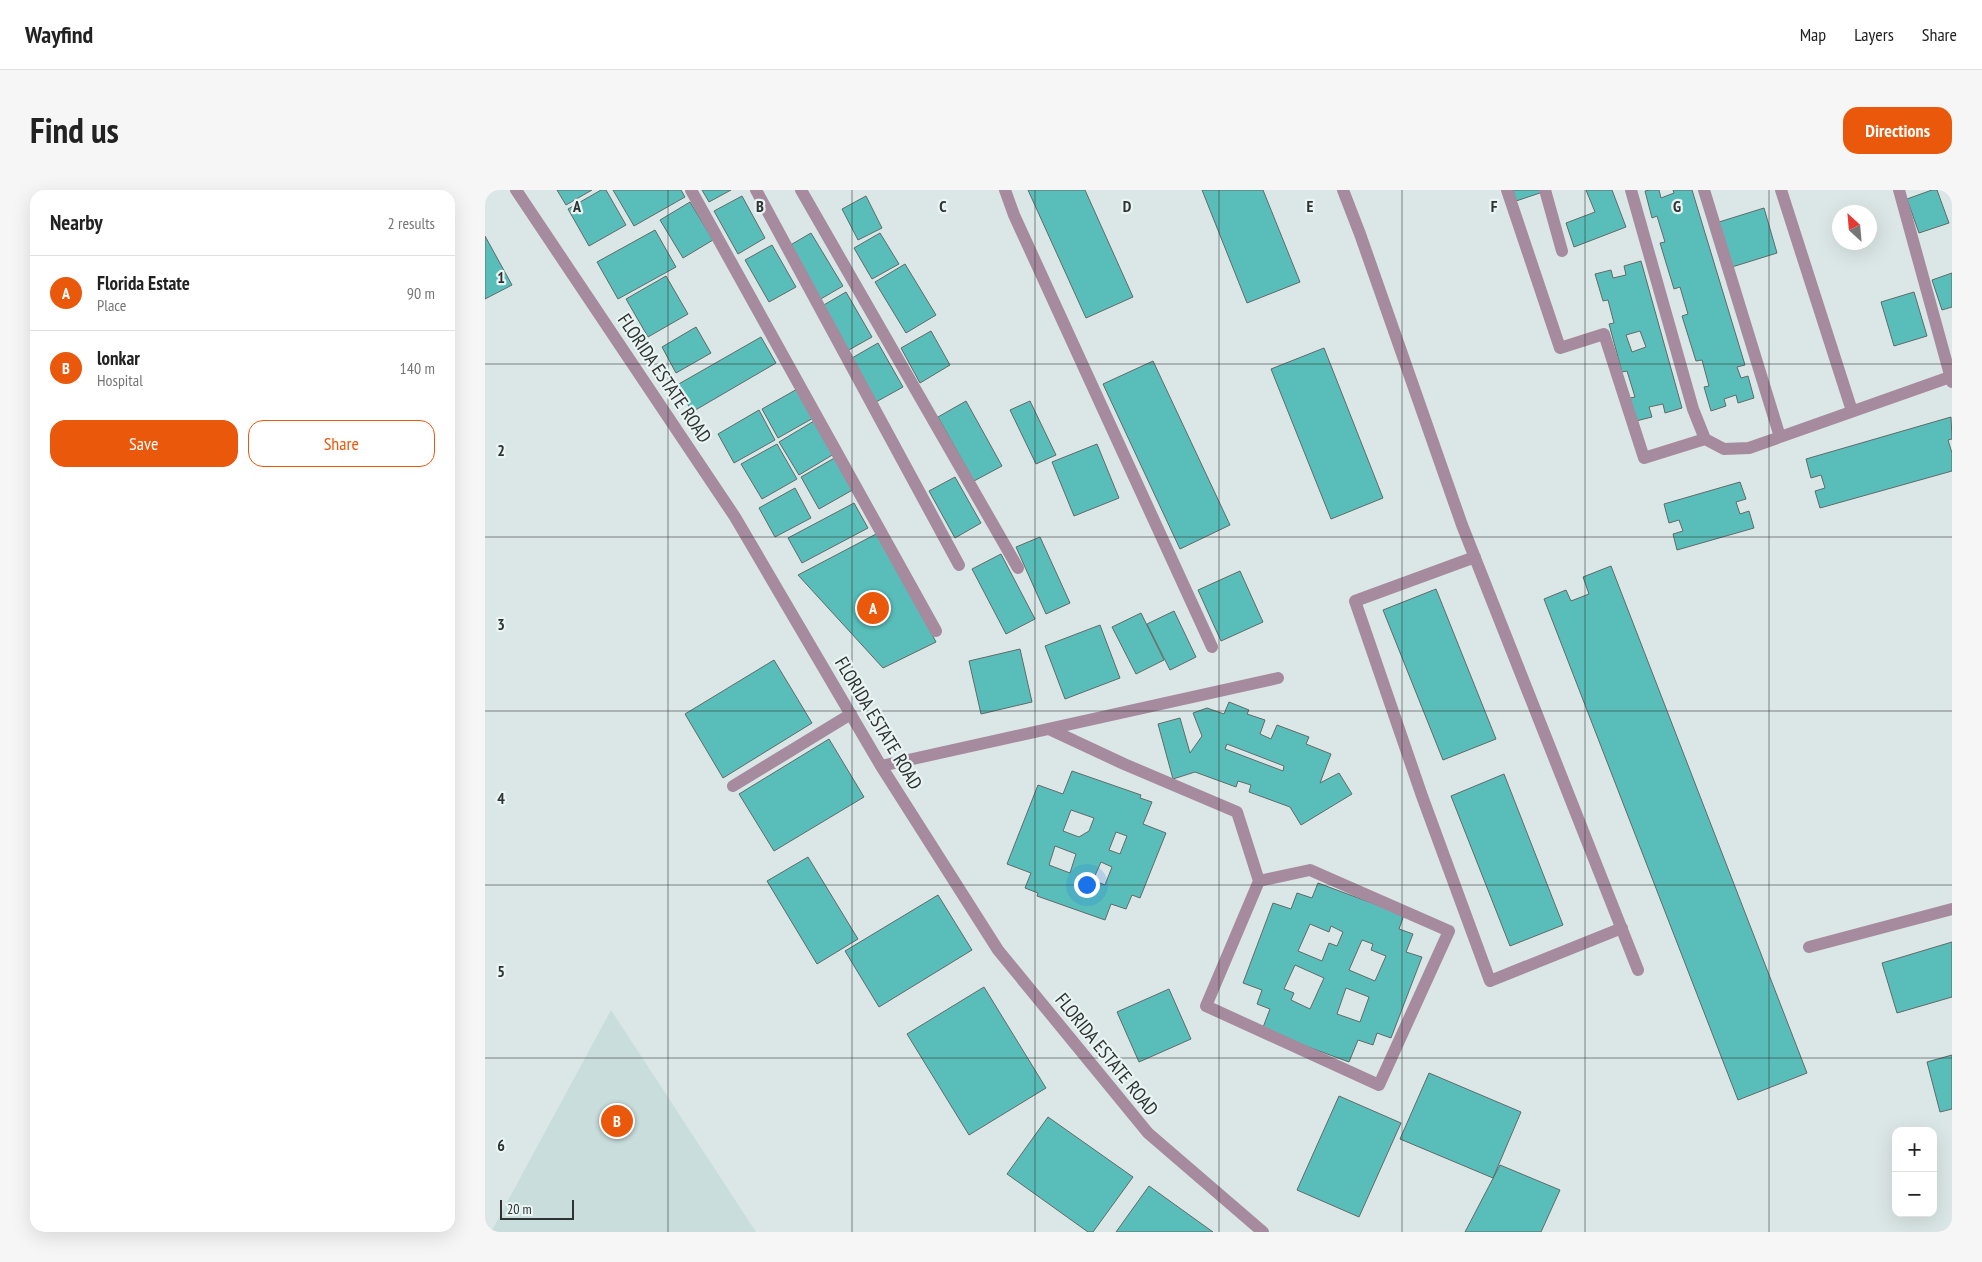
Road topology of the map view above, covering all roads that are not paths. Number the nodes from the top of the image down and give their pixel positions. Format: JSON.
{"nodes":[{"id":1,"x":516,"y":190,"type":"edge"},
{"id":2,"x":691,"y":190,"type":"edge"},
{"id":3,"x":756,"y":190,"type":"edge"},
{"id":4,"x":801,"y":190,"type":"edge"},
{"id":5,"x":1005,"y":190,"type":"edge"},
{"id":6,"x":1343,"y":190,"type":"edge"},
{"id":7,"x":1507,"y":190,"type":"edge"},
{"id":8,"x":1545,"y":190,"type":"edge"},
{"id":9,"x":1631,"y":190,"type":"edge"},
{"id":10,"x":1704,"y":190,"type":"edge"},
{"id":11,"x":1781,"y":190,"type":"edge"},
{"id":12,"x":1899,"y":190,"type":"edge"},
{"id":13,"x":1562,"y":251,"type":"dead end"},
{"id":14,"x":1951,"y":380,"type":"edge"},
{"id":15,"x":1852,"y":411,"type":"junction"},
{"id":16,"x":1780,"y":437,"type":"junction"},
{"id":17,"x":1705,"y":439,"type":"junction"},
{"id":18,"x":1475,"y":558,"type":"junction"},
{"id":19,"x":959,"y":565,"type":"dead end"},
{"id":20,"x":1018,"y":568,"type":"dead end"},
{"id":21,"x":936,"y":631,"type":"dead end"},
{"id":22,"x":1212,"y":647,"type":"dead end"},
{"id":23,"x":1279,"y":678,"type":"dead end"},
{"id":24,"x":851,"y":714,"type":"junction"},
{"id":25,"x":1049,"y":729,"type":"junction"},
{"id":26,"x":881,"y":766,"type":"junction"},
{"id":27,"x":733,"y":786,"type":"dead end"},
{"id":28,"x":1259,"y":881,"type":"junction"},
{"id":29,"x":1952,"y":909,"type":"edge"},
{"id":30,"x":1621,"y":928,"type":"junction"},
{"id":31,"x":1809,"y":947,"type":"dead end"},
{"id":32,"x":1638,"y":970,"type":"dead end"},
{"id":33,"x":1263,"y":1232,"type":"edge"}],
"edges":[{"from":1,"to":24,"type":"street","name":"FLORIDA ESTATE ROAD"},
{"from":2,"to":21,"type":"street"},
{"from":3,"to":19,"type":"street"},
{"from":4,"to":20,"type":"street"},
{"from":5,"to":22,"type":"street"},
{"from":6,"to":18,"type":"street"},
{"from":7,"to":17,"type":"street"},
{"from":8,"to":13,"type":"street"},
{"from":9,"to":17,"type":"street"},
{"from":10,"to":16,"type":"street"},
{"from":11,"to":15,"type":"street"},
{"from":12,"to":14,"type":"street"},
{"from":14,"to":15,"type":"street"},
{"from":15,"to":16,"type":"street"},
{"from":16,"to":17,"type":"street"},
{"from":18,"to":30,"type":"street"},
{"from":18,"to":30,"type":"street"},
{"from":23,"to":25,"type":"street"},
{"from":24,"to":26,"type":"street","name":"FLORIDA ESTATE ROAD"},
{"from":24,"to":27,"type":"street"},
{"from":25,"to":26,"type":"street"},
{"from":25,"to":28,"type":"street"},
{"from":26,"to":33,"type":"street","name":"FLORIDA ESTATE ROAD"},
{"from":28,"to":28,"type":"street"},
{"from":29,"to":31,"type":"street"},
{"from":30,"to":32,"type":"street"}]}
